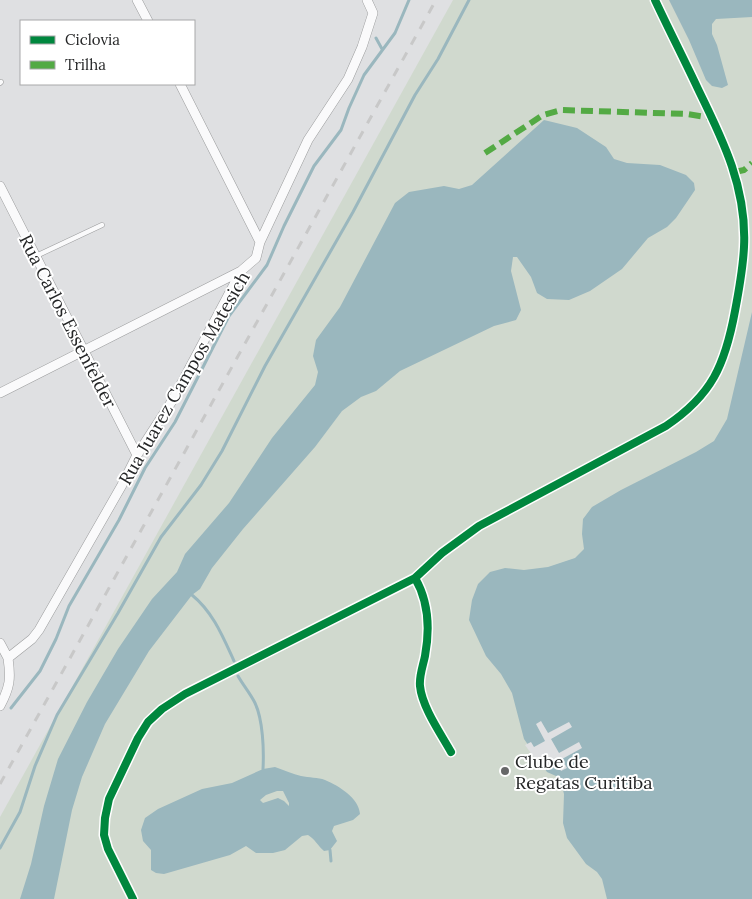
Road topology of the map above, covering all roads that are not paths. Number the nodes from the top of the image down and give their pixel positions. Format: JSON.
{"nodes":[{"id":1,"x":137,"y":0,"type":"edge"},
{"id":2,"x":367,"y":0,"type":"edge"},
{"id":3,"x":655,"y":0,"type":"edge"},
{"id":4,"x":147,"y":20,"type":"edge"},
{"id":5,"x":181,"y":85,"type":"edge"},
{"id":6,"x":0,"y":186,"type":"edge"},
{"id":7,"x":102,"y":225,"type":"dead end"},
{"id":8,"x":260,"y":242,"type":"junction"},
{"id":9,"x":36,"y":256,"type":"junction"},
{"id":10,"x":241,"y":272,"type":"junction"},
{"id":11,"x":84,"y":351,"type":"junction"},
{"id":12,"x":0,"y":393,"type":"edge"},
{"id":13,"x":137,"y":455,"type":"junction"},
{"id":14,"x":415,"y":578,"type":"junction"},
{"id":15,"x":0,"y":643,"type":"edge"},
{"id":16,"x":8,"y":658,"type":"junction"},
{"id":17,"x":0,"y":706,"type":"edge"},
{"id":18,"x":451,"y":752,"type":"dead end"},
{"id":19,"x":133,"y":899,"type":"edge"}],
"edges":[{"from":1,"to":4,"type":"street"},
{"from":2,"to":8,"type":"street","name":"Rua Juarez Campos Matesich"},
{"from":3,"to":14,"type":"lane"},
{"from":5,"to":8,"type":"street"},
{"from":6,"to":9,"type":"street","name":"Rua Carlos Essenfelder"},
{"from":7,"to":9,"type":"lane"},
{"from":8,"to":10,"type":"street","name":"Rua Juarez Campos Matesich"},
{"from":9,"to":11,"type":"street","name":"Rua Carlos Essenfelder"},
{"from":10,"to":11,"type":"street"},
{"from":10,"to":13,"type":"street","name":"Rua Juarez Campos Matesich"},
{"from":11,"to":12,"type":"street"},
{"from":11,"to":13,"type":"street","name":"Rua Carlos Essenfelder"},
{"from":13,"to":16,"type":"street","name":"Rua Juarez Campos Matesich"},
{"from":14,"to":18,"type":"lane"},
{"from":14,"to":19,"type":"lane"},
{"from":15,"to":16,"type":"street"},
{"from":16,"to":17,"type":"street"}]}
